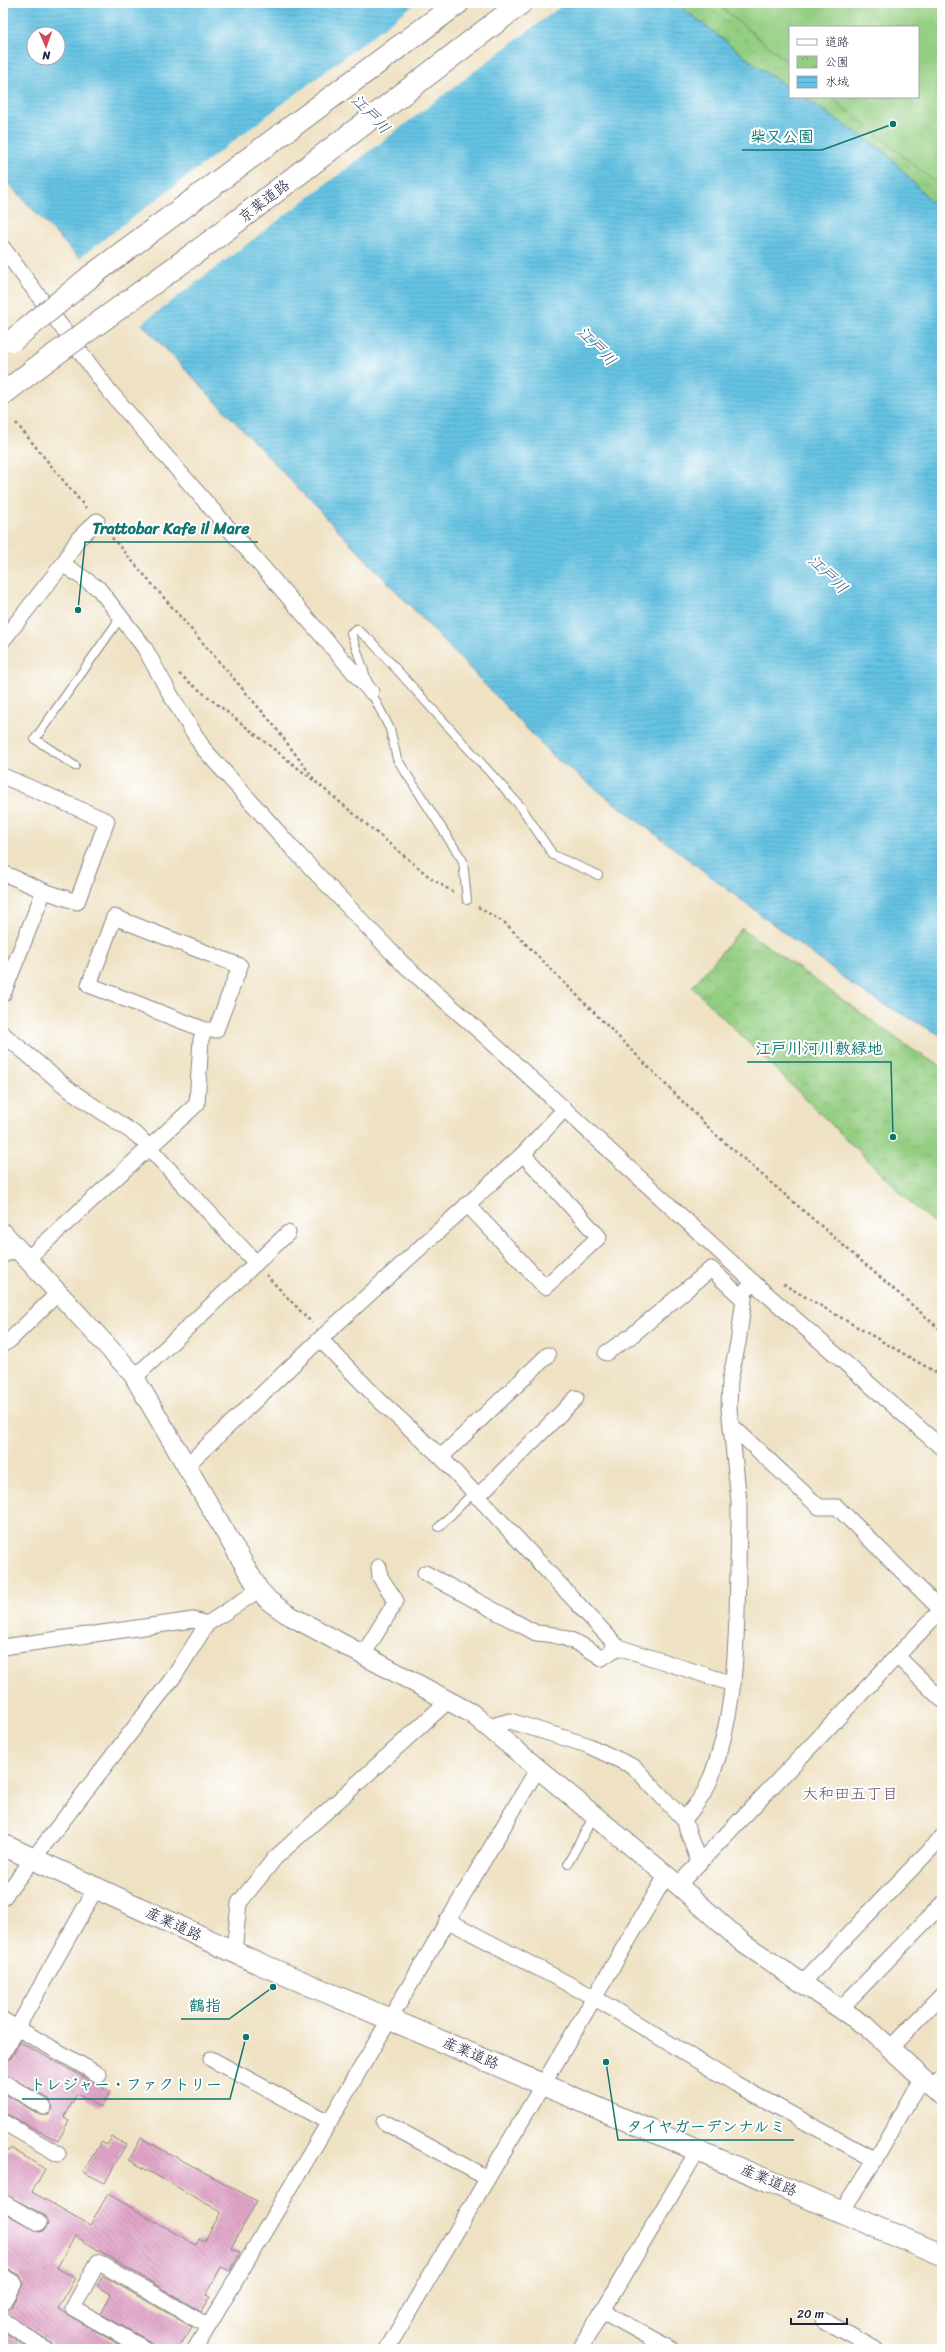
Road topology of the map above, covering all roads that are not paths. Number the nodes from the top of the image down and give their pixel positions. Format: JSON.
{"nodes":[{"id":1,"x":458,"y":3,"type":"edge"},
{"id":2,"x":521,"y":3,"type":"edge"},
{"id":3,"x":3,"y":248,"type":"edge"},
{"id":4,"x":8,"y":344,"type":"edge"},
{"id":5,"x":3,"y":394,"type":"edge"},
{"id":6,"x":97,"y":521,"type":"dead end"},
{"id":7,"x":63,"y":564,"type":"junction"},
{"id":8,"x":121,"y":617,"type":"junction"},
{"id":9,"x":3,"y":640,"type":"edge"},
{"id":10,"x":371,"y":692,"type":"junction"},
{"id":11,"x":75,"y":766,"type":"dead end"},
{"id":12,"x":3,"y":776,"type":"edge"},
{"id":13,"x":3,"y":873,"type":"edge"},
{"id":14,"x":598,"y":875,"type":"dead end"},
{"id":15,"x":44,"y":891,"type":"junction"},
{"id":16,"x":467,"y":900,"type":"dead end"},
{"id":17,"x":3,"y":994,"type":"edge"},
{"id":18,"x":205,"y":1030,"type":"junction"},
{"id":19,"x":3,"y":1034,"type":"edge"},
{"id":20,"x":558,"y":1116,"type":"dead end"},
{"id":21,"x":148,"y":1149,"type":"junction"},
{"id":22,"x":523,"y":1154,"type":"junction"},
{"id":23,"x":467,"y":1204,"type":"junction"},
{"id":24,"x":3,"y":1233,"type":"edge"},
{"id":25,"x":288,"y":1233,"type":"dead end"},
{"id":26,"x":16,"y":1254,"type":"edge"},
{"id":27,"x":256,"y":1263,"type":"junction"},
{"id":28,"x":754,"y":1284,"type":"junction"},
{"id":29,"x":59,"y":1292,"type":"junction"},
{"id":30,"x":743,"y":1299,"type":"junction"},
{"id":31,"x":322,"y":1337,"type":"junction"},
{"id":32,"x":3,"y":1344,"type":"edge"},
{"id":33,"x":606,"y":1353,"type":"dead end"},
{"id":34,"x":548,"y":1355,"type":"dead end"},
{"id":35,"x":135,"y":1377,"type":"junction"},
{"id":36,"x":576,"y":1398,"type":"dead end"},
{"id":37,"x":731,"y":1426,"type":"junction"},
{"id":38,"x":942,"y":1448,"type":"edge"},
{"id":39,"x":441,"y":1457,"type":"junction"},
{"id":40,"x":187,"y":1465,"type":"junction"},
{"id":41,"x":475,"y":1495,"type":"junction"},
{"id":42,"x":439,"y":1527,"type":"dead end"},
{"id":43,"x":379,"y":1566,"type":"dead end"},
{"id":44,"x":426,"y":1573,"type":"dead end"},
{"id":45,"x":260,"y":1590,"type":"junction"},
{"id":46,"x":941,"y":1609,"type":"edge"},
{"id":47,"x":207,"y":1624,"type":"junction"},
{"id":48,"x":3,"y":1647,"type":"edge"},
{"id":49,"x":618,"y":1647,"type":"junction"},
{"id":50,"x":363,"y":1655,"type":"junction"},
{"id":51,"x":897,"y":1656,"type":"junction"},
{"id":52,"x":733,"y":1684,"type":"junction"},
{"id":53,"x":942,"y":1700,"type":"edge"},
{"id":54,"x":448,"y":1701,"type":"junction"},
{"id":55,"x":489,"y":1727,"type":"junction"},
{"id":56,"x":538,"y":1768,"type":"junction"},
{"id":57,"x":594,"y":1816,"type":"junction"},
{"id":58,"x":684,"y":1820,"type":"junction"},
{"id":59,"x":942,"y":1837,"type":"edge"},
{"id":60,"x":3,"y":1845,"type":"edge"},
{"id":61,"x":32,"y":1858,"type":"junction"},
{"id":62,"x":699,"y":1862,"type":"junction"},
{"id":63,"x":568,"y":1863,"type":"dead end"},
{"id":64,"x":672,"y":1880,"type":"junction"},
{"id":65,"x":96,"y":1888,"type":"junction"},
{"id":66,"x":3,"y":1898,"type":"edge"},
{"id":67,"x":942,"y":1904,"type":"edge"},
{"id":68,"x":448,"y":1920,"type":"junction"},
{"id":69,"x":234,"y":1952,"type":"junction"},
{"id":70,"x":803,"y":1982,"type":"junction"},
{"id":71,"x":942,"y":1995,"type":"edge"},
{"id":72,"x":594,"y":1998,"type":"junction"},
{"id":73,"x":841,"y":2008,"type":"junction"},
{"id":74,"x":388,"y":2018,"type":"junction"},
{"id":75,"x":3,"y":2020,"type":"edge"},
{"id":76,"x":18,"y":2029,"type":"junction"},
{"id":77,"x":890,"y":2048,"type":"junction"},
{"id":78,"x":3,"y":2053,"type":"edge"},
{"id":79,"x":211,"y":2059,"type":"dead end"},
{"id":80,"x":99,"y":2075,"type":"dead end"},
{"id":81,"x":3,"y":2082,"type":"edge"},
{"id":82,"x":542,"y":2084,"type":"junction"},
{"id":83,"x":934,"y":2085,"type":"edge"},
{"id":84,"x":44,"y":2107,"type":"dead end"},
{"id":85,"x":3,"y":2122,"type":"edge"},
{"id":86,"x":328,"y":2122,"type":"junction"},
{"id":87,"x":384,"y":2122,"type":"dead end"},
{"id":88,"x":698,"y":2150,"type":"junction"},
{"id":89,"x":58,"y":2154,"type":"dead end"},
{"id":90,"x":875,"y":2160,"type":"junction"},
{"id":91,"x":487,"y":2178,"type":"junction"},
{"id":92,"x":3,"y":2202,"type":"edge"},
{"id":93,"x":842,"y":2211,"type":"junction"},
{"id":94,"x":39,"y":2223,"type":"dead end"},
{"id":95,"x":942,"y":2255,"type":"edge"},
{"id":96,"x":3,"y":2276,"type":"edge"},
{"id":97,"x":3,"y":2302,"type":"edge"},
{"id":98,"x":602,"y":2311,"type":"junction"},
{"id":99,"x":3,"y":2320,"type":"edge"},
{"id":100,"x":823,"y":2320,"type":"dead end"},
{"id":101,"x":208,"y":2326,"type":"junction"},
{"id":102,"x":45,"y":2349,"type":"edge"},
{"id":103,"x":145,"y":2349,"type":"edge"},
{"id":104,"x":195,"y":2349,"type":"edge"},
{"id":105,"x":387,"y":2349,"type":"edge"},
{"id":106,"x":580,"y":2349,"type":"edge"},
{"id":107,"x":671,"y":2349,"type":"edge"},
{"id":108,"x":875,"y":2349,"type":"edge"}],
"edges":[{"from":1,"to":4,"type":"highway","bridge":true},
{"from":2,"to":5,"type":"highway","name":"京葉道路","bridge":true},
{"from":3,"to":10,"type":"street"},
{"from":6,"to":7,"type":"street"},
{"from":7,"to":8,"type":"street"},
{"from":7,"to":9,"type":"street"},
{"from":8,"to":11,"type":"lane"},
{"from":8,"to":28,"type":"street"},
{"from":10,"to":14,"type":"lane"},
{"from":10,"to":16,"type":"lane"},
{"from":12,"to":15,"type":"street"},
{"from":13,"to":15,"type":"street"},
{"from":15,"to":17,"type":"street"},
{"from":18,"to":18,"type":"street"},
{"from":18,"to":21,"type":"street"},
{"from":19,"to":21,"type":"street"},
{"from":20,"to":22,"type":"street"},
{"from":21,"to":26,"type":"street"},
{"from":21,"to":27,"type":"street"},
{"from":22,"to":23,"type":"street"},
{"from":22,"to":23,"type":"street"},
{"from":23,"to":31,"type":"street"},
{"from":24,"to":26,"type":"street"},
{"from":25,"to":27,"type":"street"},
{"from":26,"to":29,"type":"street"},
{"from":27,"to":35,"type":"street"},
{"from":28,"to":30,"type":"street"},
{"from":28,"to":38,"type":"street"},
{"from":29,"to":32,"type":"street"},
{"from":29,"to":35,"type":"street"},
{"from":30,"to":33,"type":"street"},
{"from":30,"to":37,"type":"street"},
{"from":31,"to":39,"type":"street"},
{"from":31,"to":40,"type":"street"},
{"from":34,"to":39,"type":"street"},
{"from":35,"to":40,"type":"street"},
{"from":36,"to":41,"type":"street"},
{"from":37,"to":46,"type":"street"},
{"from":37,"to":52,"type":"street"},
{"from":39,"to":41,"type":"street"},
{"from":40,"to":45,"type":"street"},
{"from":41,"to":42,"type":"lane"},
{"from":41,"to":49,"type":"street"},
{"from":43,"to":50,"type":"street"},
{"from":44,"to":49,"type":"street"},
{"from":45,"to":47,"type":"street"},
{"from":45,"to":50,"type":"street"},
{"from":46,"to":51,"type":"street"},
{"from":47,"to":48,"type":"street"},
{"from":47,"to":61,"type":"street"},
{"from":49,"to":52,"type":"street"},
{"from":50,"to":54,"type":"street"},
{"from":51,"to":53,"type":"street"},
{"from":51,"to":62,"type":"street"},
{"from":52,"to":58,"type":"street"},
{"from":54,"to":55,"type":"street"},
{"from":54,"to":69,"type":"street"},
{"from":55,"to":56,"type":"street"},
{"from":55,"to":58,"type":"street"},
{"from":56,"to":57,"type":"street"},
{"from":56,"to":68,"type":"street"},
{"from":57,"to":63,"type":"lane"},
{"from":57,"to":64,"type":"street"},
{"from":58,"to":62,"type":"street"},
{"from":59,"to":70,"type":"street"},
{"from":60,"to":61,"type":"main road","name":"産業道路"},
{"from":61,"to":65,"type":"main road","name":"産業道路"},
{"from":61,"to":66,"type":"street"},
{"from":62,"to":64,"type":"street"},
{"from":64,"to":70,"type":"street"},
{"from":64,"to":72,"type":"street"},
{"from":65,"to":69,"type":"main road","name":"産業道路"},
{"from":65,"to":76,"type":"street"},
{"from":67,"to":73,"type":"street"},
{"from":68,"to":72,"type":"street"},
{"from":68,"to":74,"type":"street"},
{"from":69,"to":74,"type":"main road","name":"産業道路"},
{"from":70,"to":73,"type":"street"},
{"from":71,"to":77,"type":"street"},
{"from":72,"to":82,"type":"street"},
{"from":72,"to":90,"type":"street"},
{"from":73,"to":77,"type":"street"},
{"from":74,"to":82,"type":"main road","name":"産業道路"},
{"from":74,"to":86,"type":"street"},
{"from":75,"to":76,"type":"street"},
{"from":76,"to":78,"type":"street"},
{"from":76,"to":80,"type":"street"},
{"from":77,"to":83,"type":"street"},
{"from":79,"to":86,"type":"street"},
{"from":81,"to":84,"type":"street"},
{"from":82,"to":88,"type":"main road","name":"産業道路"},
{"from":82,"to":91,"type":"street"},
{"from":83,"to":90,"type":"street"},
{"from":85,"to":89,"type":"street"},
{"from":86,"to":101,"type":"street"},
{"from":87,"to":91,"type":"street"},
{"from":88,"to":93,"type":"main road","name":"産業道路"},
{"from":88,"to":98,"type":"street"},
{"from":90,"to":93,"type":"street"},
{"from":91,"to":105,"type":"street"},
{"from":92,"to":94,"type":"street"},
{"from":93,"to":95,"type":"main road","name":"産業道路"},
{"from":96,"to":97,"type":"street"},
{"from":98,"to":106,"type":"street"},
{"from":98,"to":107,"type":"street"},
{"from":99,"to":102,"type":"street"},
{"from":100,"to":108,"type":"street"},
{"from":101,"to":103,"type":"street"},
{"from":101,"to":104,"type":"street"}]}
